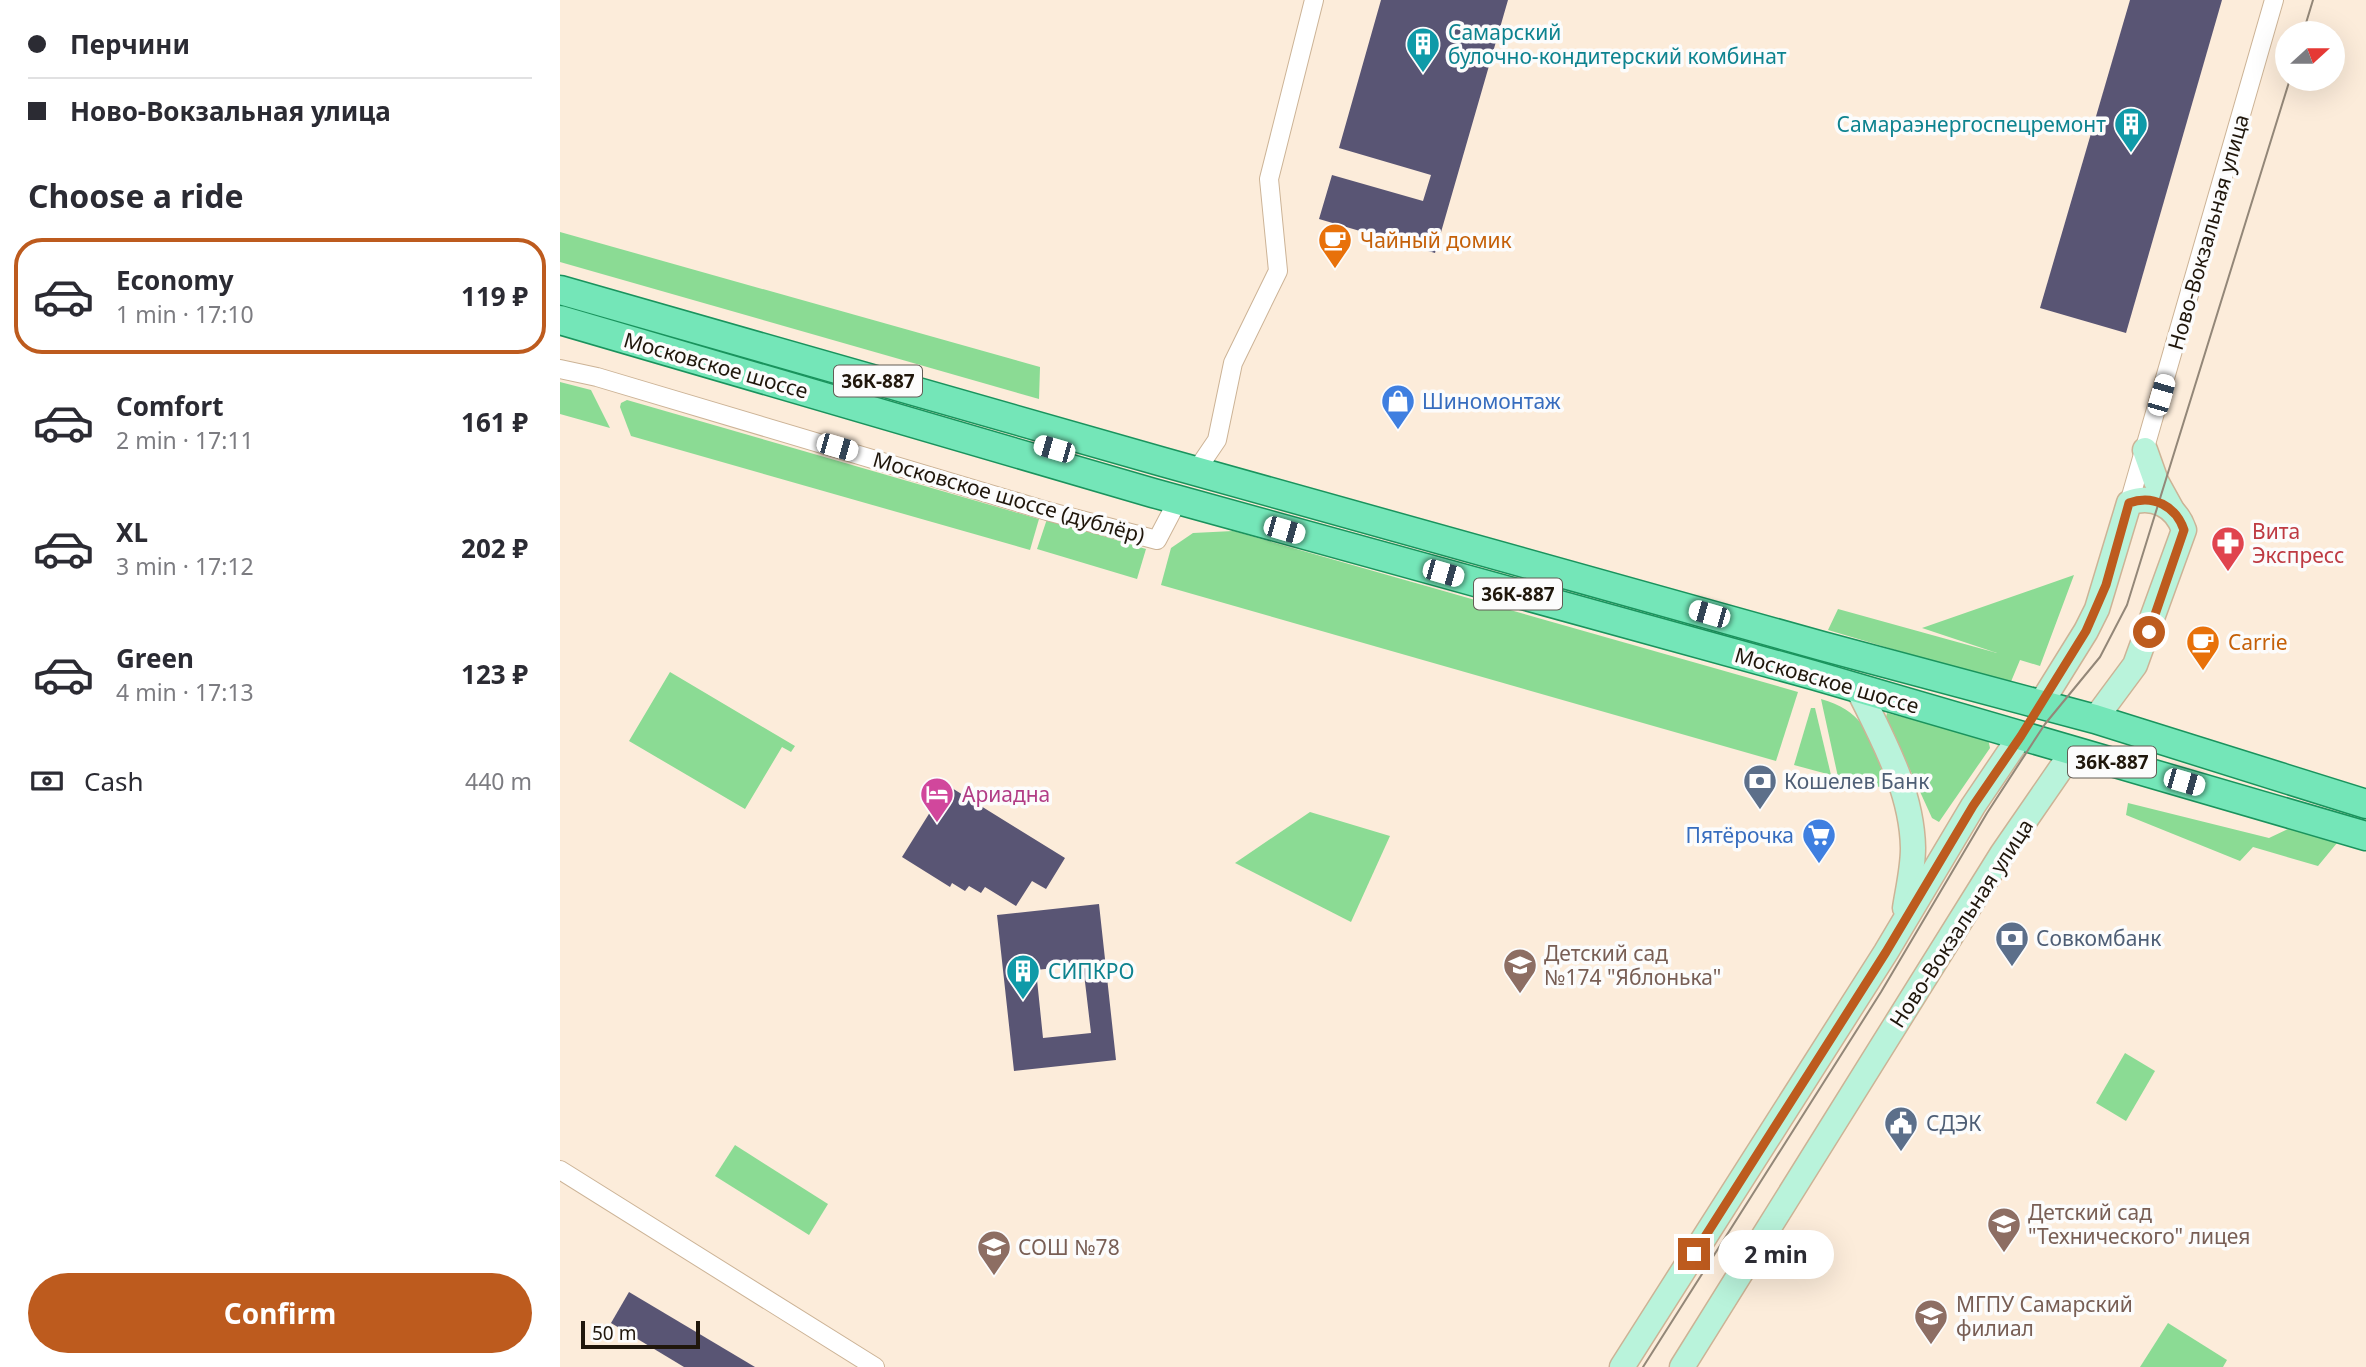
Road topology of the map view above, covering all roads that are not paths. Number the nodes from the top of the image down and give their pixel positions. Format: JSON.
{"nodes":[{"id":1,"x":1314,"y":0,"type":"edge"},
{"id":2,"x":2274,"y":0,"type":"edge"},
{"id":3,"x":560,"y":290,"type":"edge"},
{"id":4,"x":560,"y":307,"type":"edge"},
{"id":5,"x":560,"y":320,"type":"edge"},
{"id":6,"x":560,"y":369,"type":"edge"},
{"id":7,"x":2144,"y":452,"type":"junction"},
{"id":8,"x":1187,"y":486,"type":"junction"},
{"id":9,"x":2129,"y":503,"type":"junction"},
{"id":10,"x":2172,"y":510,"type":"junction"},
{"id":11,"x":1854,"y":680,"type":"junction"},
{"id":12,"x":2031,"y":720,"type":"junction"},
{"id":13,"x":2084,"y":735,"type":"junction"},
{"id":14,"x":2366,"y":804,"type":"edge"},
{"id":15,"x":2366,"y":822,"type":"edge"},
{"id":16,"x":2366,"y":836,"type":"edge"},
{"id":17,"x":1902,"y":923,"type":"junction"},
{"id":18,"x":560,"y":1170,"type":"edge"},
{"id":19,"x":875,"y":1367,"type":"edge"},
{"id":20,"x":1622,"y":1367,"type":"edge"},
{"id":21,"x":1682,"y":1367,"type":"edge"}],
"edges":[{"from":1,"to":8,"type":"street"},
{"from":2,"to":7,"type":"street","name":"Ново-Вокзальная улица"},
{"from":3,"to":8,"type":"main road","name":"Московское шоссе","number":"36К-887"},
{"from":4,"to":8,"type":"main road","name":"Московское шоссе","number":"36К-887"},
{"from":5,"to":8,"type":"main road","name":"Московское шоссе","number":"36К-887"},
{"from":6,"to":8,"type":"street","name":"Московское шоссе (дублёр)"},
{"from":7,"to":9,"type":"street","name":"Ново-Вокзальная улица"},
{"from":7,"to":10,"type":"main road","name":"Ново-Вокзальная улица"},
{"from":8,"to":11,"type":"main road","name":"Московское шоссе","number":"36К-887"},
{"from":8,"to":12,"type":"main road","name":"Московское шоссе","number":"36К-887"},
{"from":9,"to":10,"type":"main road"},
{"from":9,"to":12,"type":"main road","name":"Ново-Вокзальная улица"},
{"from":10,"to":13,"type":"main road","name":"Ново-Вокзальная улица"},
{"from":11,"to":12,"type":"main road","name":"Московское шоссе","number":"36К-887"},
{"from":11,"to":17,"type":"main road"},
{"from":12,"to":13,"type":"main road","name":"Московское шоссе","number":"36К-887"},
{"from":12,"to":17,"type":"main road","name":"Ново-Вокзальная улица"},
{"from":13,"to":14,"type":"main road","name":"Московское шоссе","number":"36К-887"},
{"from":13,"to":15,"type":"main road","name":"Московское шоссе","number":"36К-887"},
{"from":13,"to":16,"type":"main road","name":"Московское шоссе","number":"36К-887"},
{"from":13,"to":21,"type":"main road","name":"Ново-Вокзальная улица"},
{"from":17,"to":20,"type":"main road","name":"Ново-Вокзальная улица"},
{"from":18,"to":19,"type":"street"}]}
